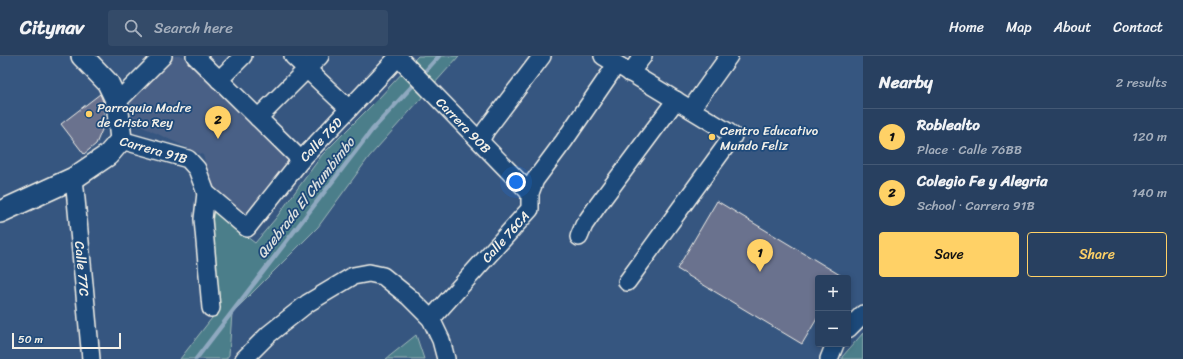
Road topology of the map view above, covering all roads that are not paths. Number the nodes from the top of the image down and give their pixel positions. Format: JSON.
{"nodes":[{"id":1,"x":82,"y":56,"type":"edge"},
{"id":2,"x":163,"y":56,"type":"edge"},
{"id":3,"x":195,"y":56,"type":"edge"},
{"id":4,"x":242,"y":56,"type":"edge"},
{"id":5,"x":294,"y":56,"type":"edge"},
{"id":6,"x":320,"y":56,"type":"edge"},
{"id":7,"x":398,"y":56,"type":"edge"},
{"id":8,"x":542,"y":56,"type":"edge"},
{"id":9,"x":643,"y":56,"type":"edge"},
{"id":10,"x":729,"y":56,"type":"edge"},
{"id":11,"x":617,"y":64,"type":"edge"},
{"id":12,"x":307,"y":69,"type":"junction"},
{"id":13,"x":219,"y":80,"type":"junction"},
{"id":14,"x":676,"y":100,"type":"junction"},
{"id":15,"x":117,"y":102,"type":"junction"},
{"id":16,"x":349,"y":109,"type":"junction"},
{"id":17,"x":691,"y":109,"type":"junction"},
{"id":18,"x":258,"y":118,"type":"junction"},
{"id":19,"x":121,"y":140,"type":"junction"},
{"id":20,"x":480,"y":141,"type":"junction"},
{"id":21,"x":301,"y":160,"type":"junction"},
{"id":22,"x":74,"y":178,"type":"junction"},
{"id":23,"x":206,"y":193,"type":"junction"},
{"id":24,"x":530,"y":193,"type":"junction"},
{"id":25,"x":0,"y":212,"type":"edge"},
{"id":26,"x":247,"y":228,"type":"joint"},
{"id":27,"x":579,"y":237,"type":"dead end"},
{"id":28,"x":627,"y":282,"type":"dead end"},
{"id":29,"x":211,"y":308,"type":"dead end"},
{"id":30,"x":863,"y":314,"type":"edge"},
{"id":31,"x":431,"y":319,"type":"junction"},
{"id":32,"x":851,"y":326,"type":"edge"},
{"id":33,"x":834,"y":347,"type":"edge"},
{"id":34,"x":91,"y":359,"type":"edge"},
{"id":35,"x":244,"y":359,"type":"edge"},
{"id":36,"x":446,"y":359,"type":"edge"},
{"id":37,"x":830,"y":359,"type":"edge"}],
"edges":[{"from":1,"to":15,"type":"street"},
{"from":2,"to":15,"type":"street"},
{"from":3,"to":13,"type":"street"},
{"from":4,"to":13,"type":"street"},
{"from":5,"to":12,"type":"street"},
{"from":6,"to":12,"type":"street"},
{"from":7,"to":16,"type":"street","name":"Calle 76D"},
{"from":7,"to":20,"type":"street","name":"Carrera 90B"},
{"from":8,"to":20,"type":"street"},
{"from":9,"to":11,"type":"street","name":"Calle 76CA"},
{"from":10,"to":17,"type":"street"},
{"from":11,"to":14,"type":"street"},
{"from":11,"to":24,"type":"street","name":"Calle 76CA"},
{"from":12,"to":16,"type":"street"},
{"from":12,"to":18,"type":"street"},
{"from":13,"to":18,"type":"street"},
{"from":14,"to":17,"type":"street"},
{"from":14,"to":27,"type":"street"},
{"from":15,"to":19,"type":"street"},
{"from":16,"to":21,"type":"street","name":"Calle 76D"},
{"from":17,"to":28,"type":"street"},
{"from":18,"to":21,"type":"street"},
{"from":19,"to":22,"type":"street","name":"Carrera 91B"},
{"from":19,"to":23,"type":"street","name":"Carrera 91B"},
{"from":20,"to":24,"type":"street","name":"Carrera 90B"},
{"from":21,"to":26,"type":"street","name":"Calle 76D"},
{"from":22,"to":25,"type":"street","name":"Carrera 91B"},
{"from":22,"to":34,"type":"street","name":"Calle 77C"},
{"from":23,"to":26,"type":"street","name":"Carrera 91B"},
{"from":23,"to":29,"type":"street"},
{"from":24,"to":31,"type":"street","name":"Calle 76CA"},
{"from":30,"to":32,"type":"street"},
{"from":31,"to":35,"type":"street"},
{"from":31,"to":36,"type":"street"},
{"from":33,"to":37,"type":"street"}]}
